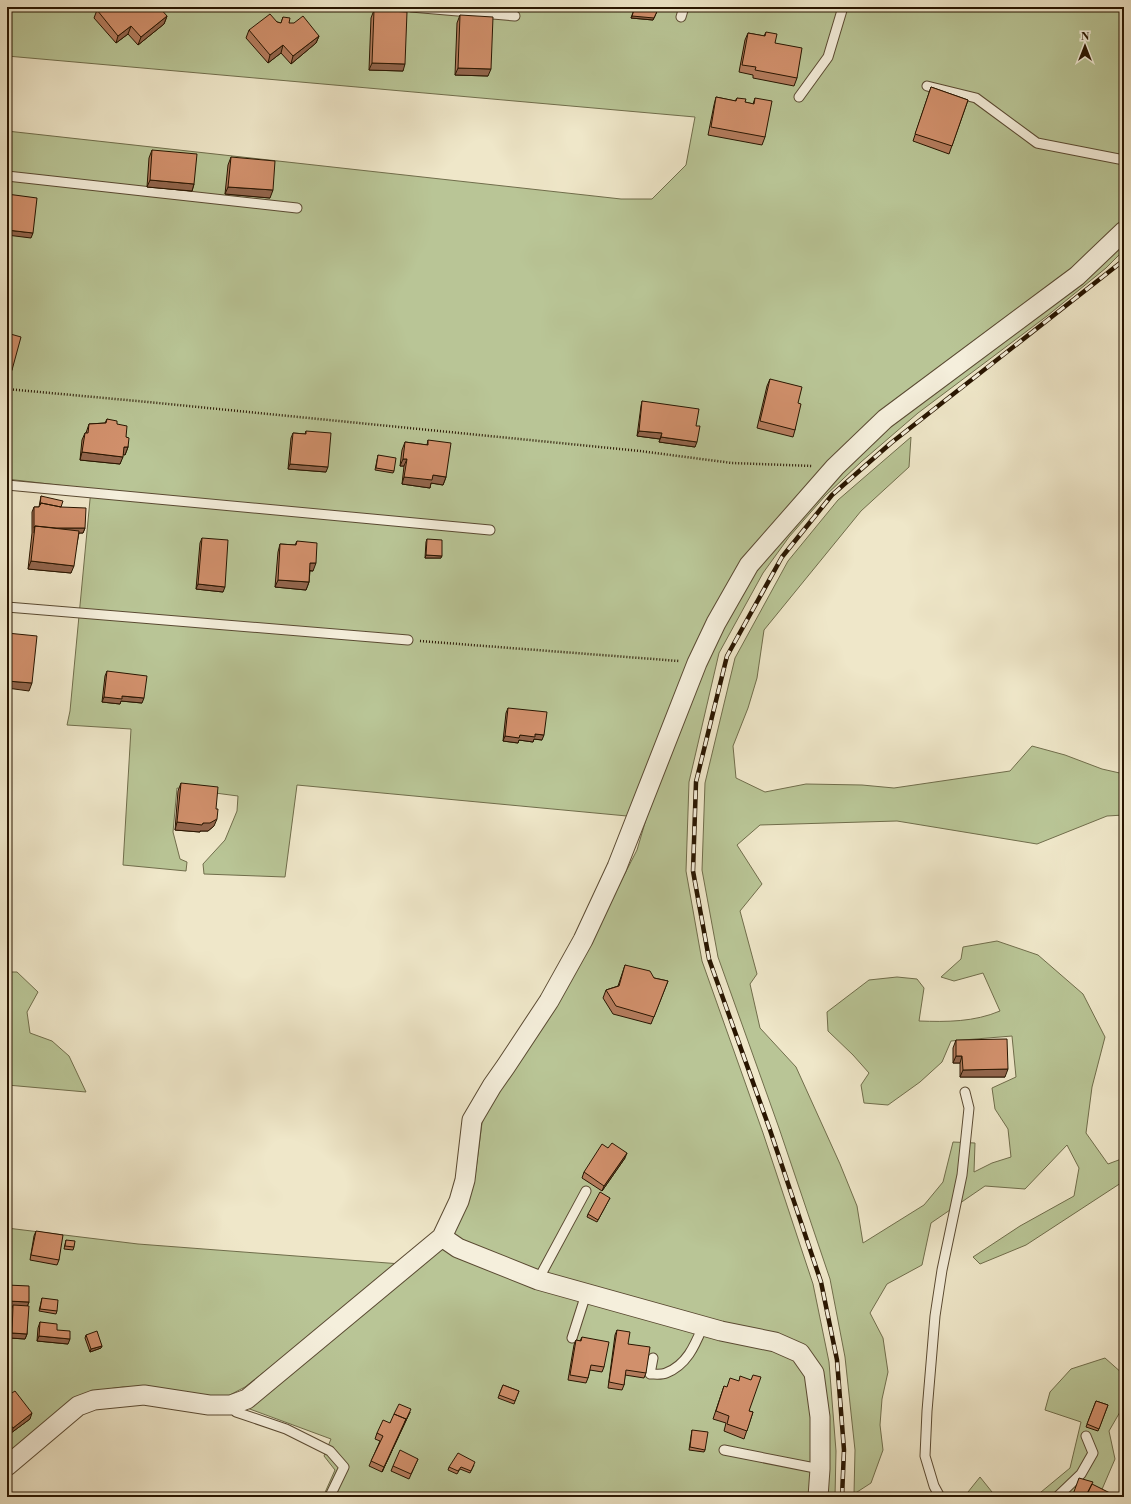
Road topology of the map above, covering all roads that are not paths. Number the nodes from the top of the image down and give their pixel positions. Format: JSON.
{"nodes":[{"id":1,"x":411,"y":7,"type":"edge"},
{"id":2,"x":684,"y":7,"type":"edge"},
{"id":3,"x":844,"y":7,"type":"edge"},
{"id":4,"x":515,"y":16,"type":"dead end"},
{"id":5,"x":681,"y":17,"type":"dead end"},
{"id":6,"x":927,"y":86,"type":"dead end"},
{"id":7,"x":799,"y":97,"type":"dead end"},
{"id":8,"x":1124,"y":160,"type":"edge"},
{"id":9,"x":7,"y":176,"type":"edge"},
{"id":10,"x":297,"y":208,"type":"dead end"},
{"id":11,"x":1124,"y":231,"type":"edge"},
{"id":12,"x":7,"y":486,"type":"edge"},
{"id":13,"x":490,"y":530,"type":"dead end"},
{"id":14,"x":7,"y":608,"type":"edge"},
{"id":15,"x":408,"y":640,"type":"road end"},
{"id":16,"x":965,"y":1092,"type":"dead end"},
{"id":17,"x":586,"y":1191,"type":"dead end"},
{"id":18,"x":442,"y":1237,"type":"junction"},
{"id":19,"x":538,"y":1280,"type":"junction"},
{"id":20,"x":586,"y":1294,"type":"junction"},
{"id":21,"x":703,"y":1326,"type":"junction"},
{"id":22,"x":572,"y":1338,"type":"dead end"},
{"id":23,"x":654,"y":1358,"type":"dead end"},
{"id":24,"x":231,"y":1405,"type":"junction"},
{"id":25,"x":1086,"y":1436,"type":"dead end"},
{"id":26,"x":724,"y":1450,"type":"dead end"},
{"id":27,"x":7,"y":1466,"type":"edge"},
{"id":28,"x":820,"y":1469,"type":"junction"},
{"id":29,"x":330,"y":1494,"type":"dead end"},
{"id":30,"x":818,"y":1497,"type":"edge"},
{"id":31,"x":940,"y":1497,"type":"edge"},
{"id":32,"x":1057,"y":1497,"type":"edge"}],
"edges":[{"from":1,"to":4,"type":"lane"},
{"from":2,"to":5,"type":"lane"},
{"from":3,"to":7,"type":"lane"},
{"from":6,"to":8,"type":"lane"},
{"from":9,"to":10,"type":"lane"},
{"from":11,"to":18,"type":"street"},
{"from":12,"to":13,"type":"lane"},
{"from":14,"to":15,"type":"lane"},
{"from":16,"to":31,"type":"lane"},
{"from":17,"to":19,"type":"lane"},
{"from":18,"to":19,"type":"street"},
{"from":18,"to":24,"type":"street"},
{"from":19,"to":20,"type":"street"},
{"from":20,"to":21,"type":"street"},
{"from":20,"to":22,"type":"lane"},
{"from":21,"to":23,"type":"lane"},
{"from":21,"to":28,"type":"street"},
{"from":24,"to":27,"type":"street"},
{"from":24,"to":29,"type":"lane"},
{"from":25,"to":32,"type":"lane"},
{"from":26,"to":28,"type":"lane"},
{"from":28,"to":30,"type":"street"}]}
